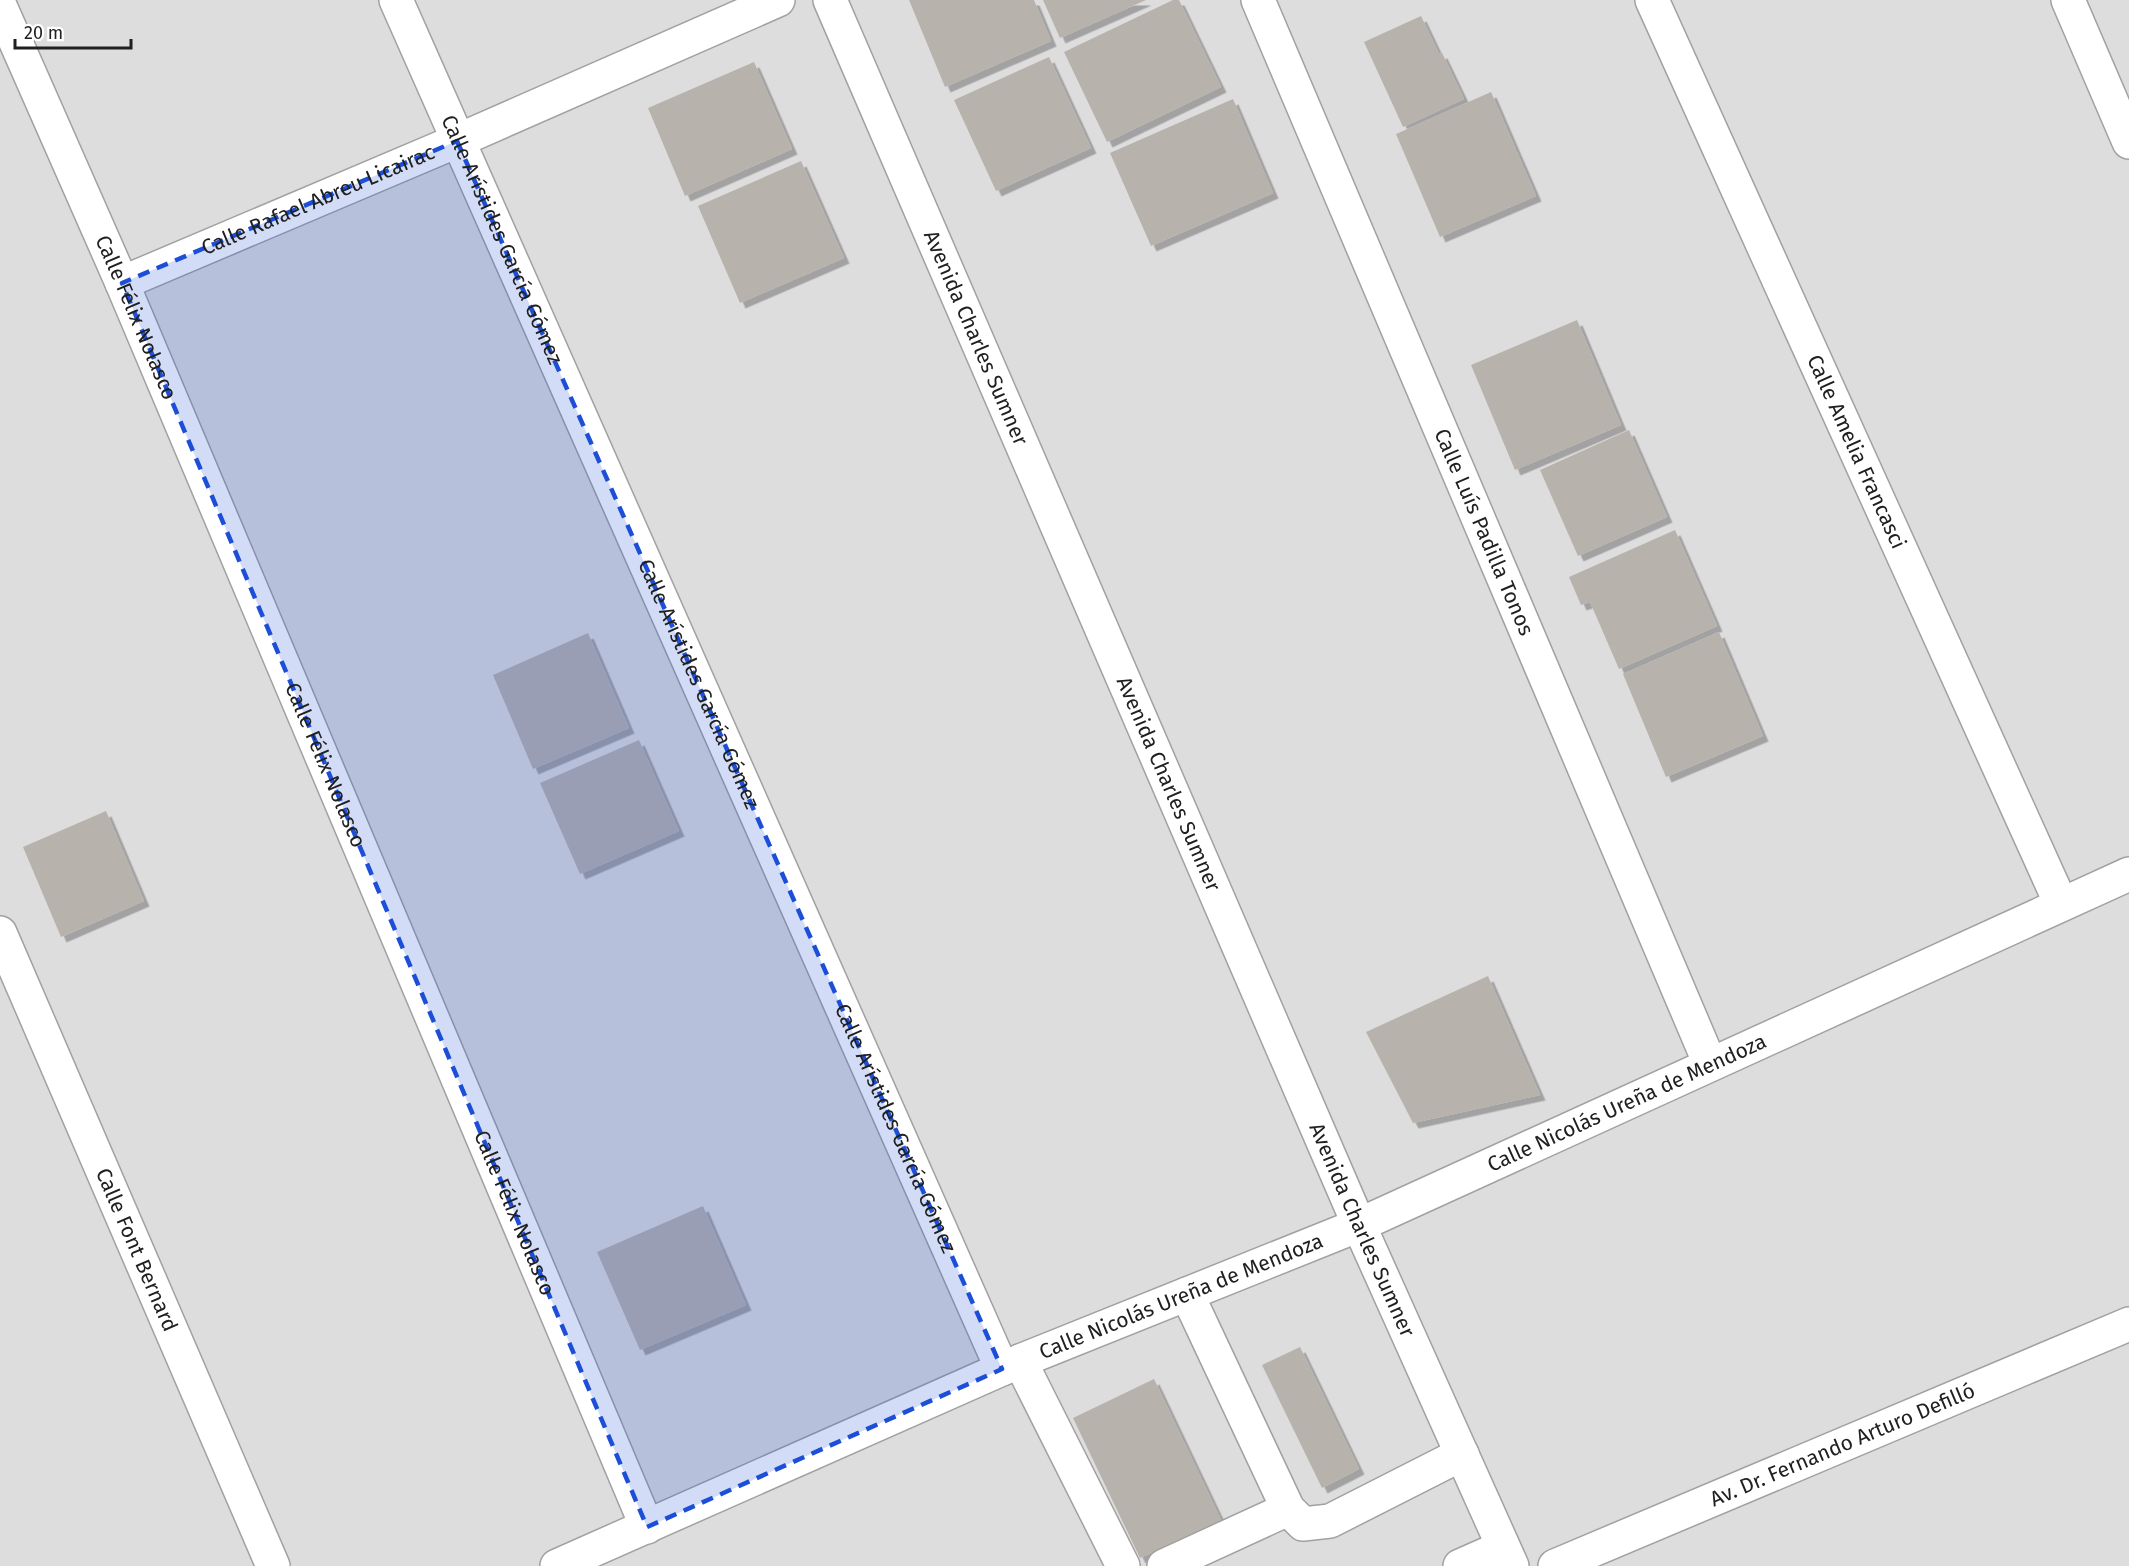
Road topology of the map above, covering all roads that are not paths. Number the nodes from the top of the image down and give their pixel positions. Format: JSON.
{"nodes":[{"id":1,"x":396,"y":0,"type":"edge"},
{"id":2,"x":778,"y":0,"type":"edge"},
{"id":3,"x":830,"y":0,"type":"edge"},
{"id":4,"x":1258,"y":0,"type":"edge"},
{"id":5,"x":1652,"y":0,"type":"edge"},
{"id":6,"x":2068,"y":0,"type":"edge"},
{"id":7,"x":0,"y":6,"type":"edge"},
{"id":8,"x":458,"y":141,"type":"junction"},
{"id":9,"x":2129,"y":141,"type":"edge"},
{"id":10,"x":122,"y":283,"type":"junction"},
{"id":11,"x":2129,"y":874,"type":"edge"},
{"id":12,"x":2061,"y":904,"type":"junction"},
{"id":13,"x":0,"y":933,"type":"edge"},
{"id":14,"x":1710,"y":1064,"type":"junction"},
{"id":15,"x":1359,"y":1225,"type":"junction"},
{"id":16,"x":1187,"y":1294,"type":"junction"},
{"id":17,"x":2129,"y":1324,"type":"edge"},
{"id":18,"x":1011,"y":1365,"type":"junction"},
{"id":19,"x":1462,"y":1454,"type":"junction"},
{"id":20,"x":1288,"y":1509,"type":"junction"},
{"id":21,"x":647,"y":1527,"type":"junction"},
{"id":22,"x":1508,"y":1556,"type":"edge"},
{"id":23,"x":273,"y":1566,"type":"edge"},
{"id":24,"x":557,"y":1566,"type":"edge"},
{"id":25,"x":1122,"y":1566,"type":"edge"},
{"id":26,"x":1164,"y":1566,"type":"edge"},
{"id":27,"x":1460,"y":1566,"type":"edge"},
{"id":28,"x":1555,"y":1566,"type":"edge"}],
"edges":[{"from":1,"to":8,"type":"street","name":"Calle Arístides García Gómez"},
{"from":2,"to":8,"type":"street","name":"Calle Rafael Abreu Licairac"},
{"from":3,"to":15,"type":"street","name":"Avenida Charles Sumner"},
{"from":4,"to":14,"type":"street","name":"Calle Luís Padilla Tonos"},
{"from":5,"to":12,"type":"street","name":"Calle Amelia Francasci"},
{"from":6,"to":9,"type":"street"},
{"from":7,"to":10,"type":"street","name":"Calle Félix Nolasco"},
{"from":8,"to":10,"type":"street","name":"Calle Rafael Abreu Licairac"},
{"from":8,"to":18,"type":"street","name":"Calle Arístides García Gómez"},
{"from":10,"to":21,"type":"street","name":"Calle Félix Nolasco"},
{"from":11,"to":12,"type":"street","name":"Calle Nicolás Ureña de Mendoza"},
{"from":12,"to":14,"type":"street","name":"Calle Nicolás Ureña de Mendoza"},
{"from":13,"to":23,"type":"street","name":"Calle Font Bernard"},
{"from":14,"to":15,"type":"street","name":"Calle Nicolás Ureña de Mendoza"},
{"from":15,"to":16,"type":"street","name":"Calle Nicolás Ureña de Mendoza"},
{"from":15,"to":19,"type":"street","name":"Avenida Charles Sumner"},
{"from":16,"to":18,"type":"street","name":"Calle Nicolás Ureña de Mendoza"},
{"from":16,"to":20,"type":"street"},
{"from":17,"to":28,"type":"street","name":"Av. Dr. Fernando Arturo Defilló"},
{"from":18,"to":21,"type":"street","name":"Calle Nicolás Ureña de Mendoza"},
{"from":18,"to":25,"type":"street","name":"Calle Arístides García Gómez"},
{"from":19,"to":20,"type":"street"},
{"from":19,"to":22,"type":"street","name":"Avenida Charles Sumner"},
{"from":20,"to":26,"type":"street"},
{"from":21,"to":24,"type":"street","name":"Calle Nicolás Ureña de Mendoza"},
{"from":22,"to":27,"type":"street"}]}
